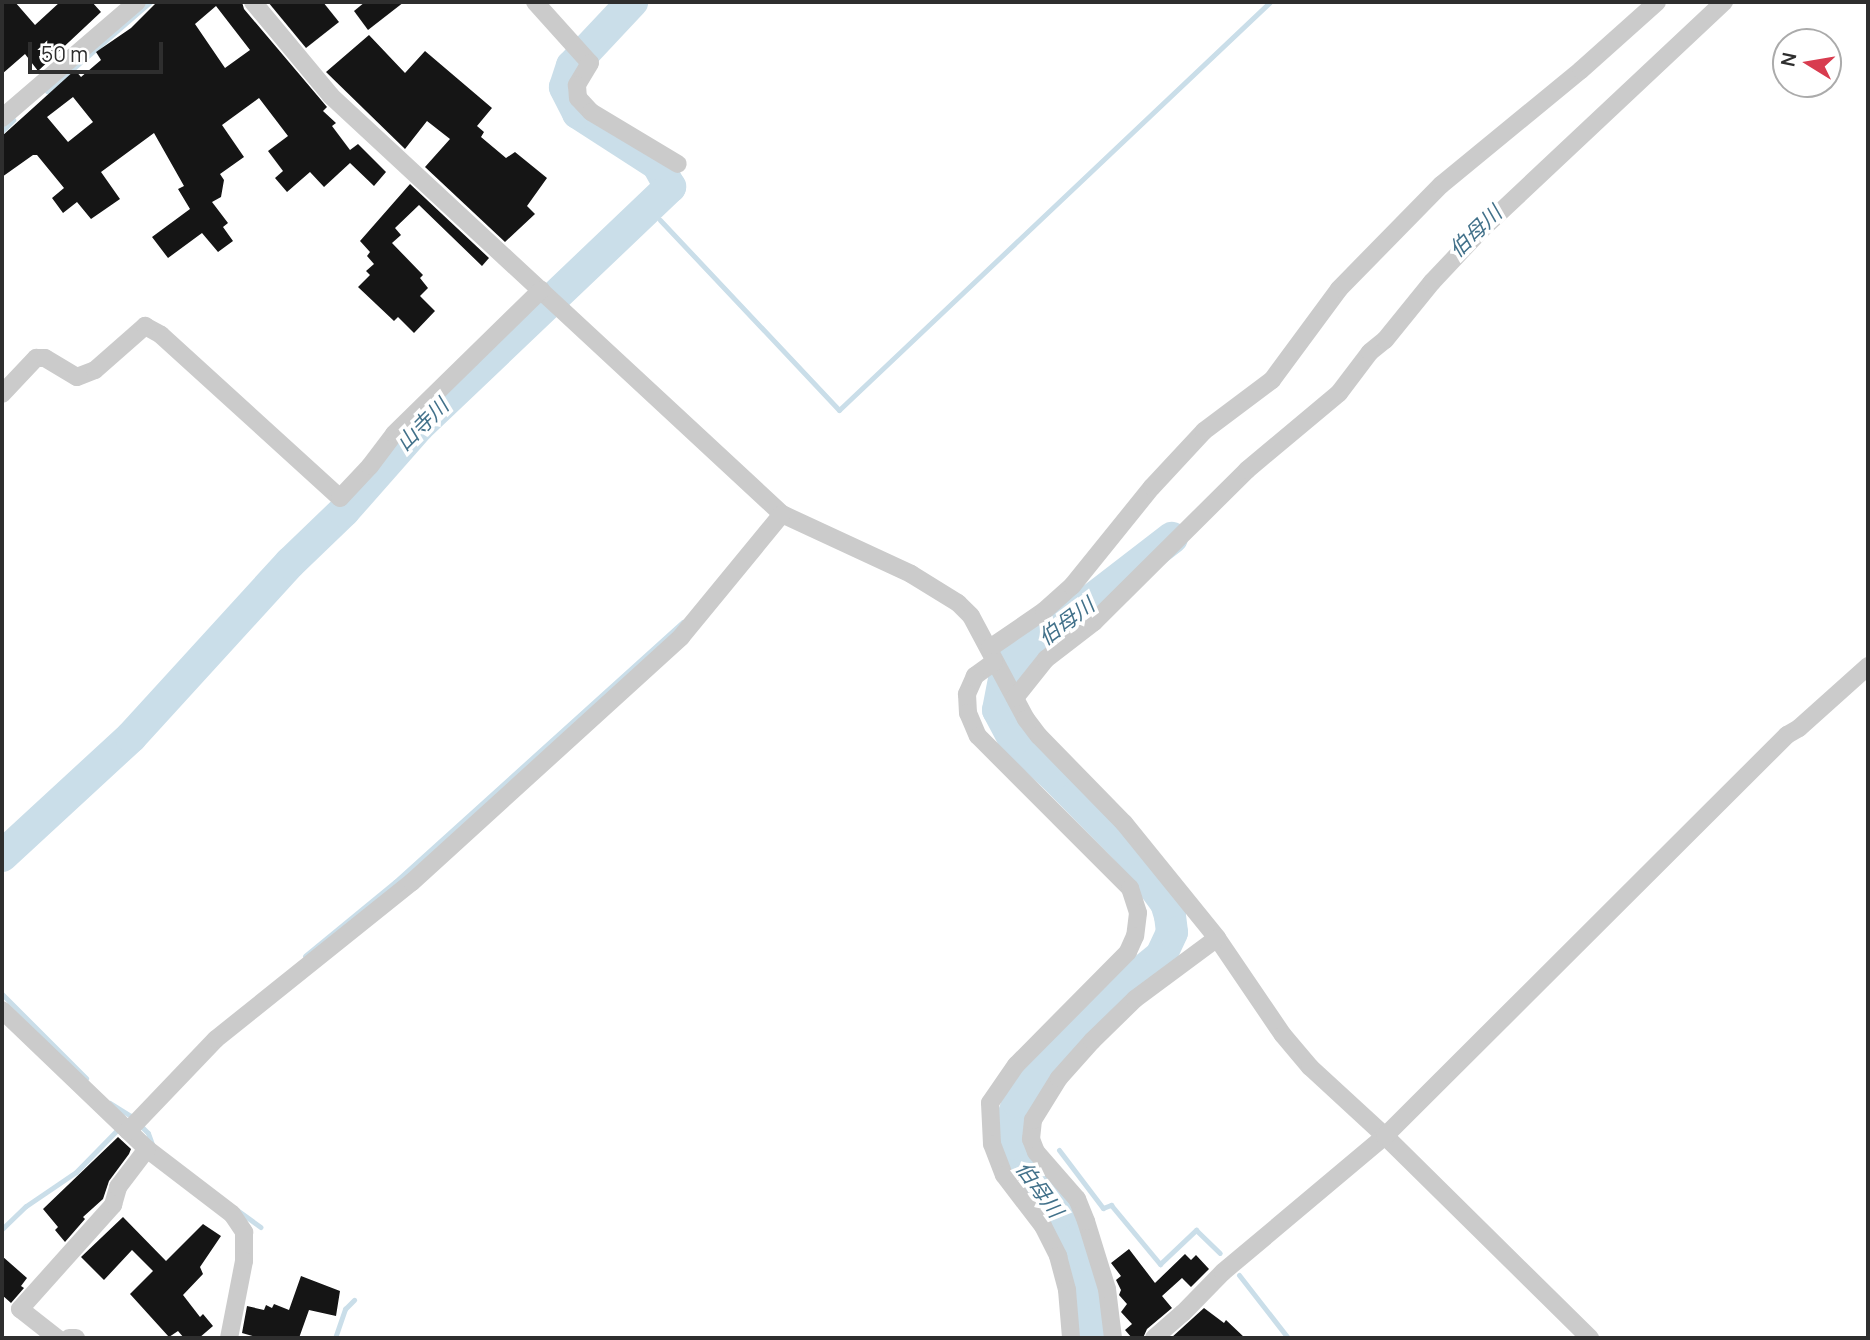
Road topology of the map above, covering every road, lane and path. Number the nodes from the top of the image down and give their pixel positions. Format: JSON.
{"nodes":[{"id":1,"x":137,"y":2,"type":"edge"},
{"id":2,"x":253,"y":2,"type":"edge"},
{"id":3,"x":535,"y":2,"type":"edge"},
{"id":4,"x":1657,"y":2,"type":"edge"},
{"id":5,"x":1724,"y":2,"type":"edge"},
{"id":6,"x":4,"y":110,"type":"edge"},
{"id":7,"x":678,"y":164,"type":"dead end"},
{"id":8,"x":541,"y":290,"type":"junction"},
{"id":9,"x":2,"y":394,"type":"edge"},
{"id":10,"x":782,"y":514,"type":"junction"},
{"id":11,"x":992,"y":655,"type":"junction"},
{"id":12,"x":1868,"y":666,"type":"edge"},
{"id":13,"x":1015,"y":698,"type":"junction"},
{"id":14,"x":1217,"y":938,"type":"junction"},
{"id":15,"x":2,"y":1010,"type":"edge"},
{"id":16,"x":128,"y":1131,"type":"junction"},
{"id":17,"x":1385,"y":1136,"type":"junction"},
{"id":18,"x":147,"y":1149,"type":"junction"},
{"id":19,"x":57,"y":1338,"type":"edge"},
{"id":20,"x":69,"y":1338,"type":"edge"},
{"id":21,"x":76,"y":1338,"type":"edge"},
{"id":22,"x":229,"y":1338,"type":"edge"},
{"id":23,"x":1071,"y":1338,"type":"edge"},
{"id":24,"x":1112,"y":1338,"type":"edge"},
{"id":25,"x":1154,"y":1338,"type":"edge"},
{"id":26,"x":1590,"y":1338,"type":"edge"}],
"edges":[{"from":1,"to":6,"type":"street"},
{"from":2,"to":8,"type":"street"},
{"from":3,"to":7,"type":"street"},
{"from":4,"to":11,"type":"street"},
{"from":5,"to":13,"type":"street"},
{"from":8,"to":9,"type":"street"},
{"from":8,"to":10,"type":"street"},
{"from":10,"to":11,"type":"street"},
{"from":10,"to":16,"type":"street"},
{"from":11,"to":13,"type":"street"},
{"from":11,"to":23,"type":"street"},
{"from":12,"to":17,"type":"street"},
{"from":13,"to":14,"type":"street"},
{"from":14,"to":17,"type":"street"},
{"from":14,"to":24,"type":"street"},
{"from":15,"to":16,"type":"street"},
{"from":16,"to":18,"type":"street"},
{"from":17,"to":25,"type":"street"},
{"from":17,"to":26,"type":"street"},
{"from":18,"to":19,"type":"street"},
{"from":18,"to":22,"type":"street"},
{"from":20,"to":21,"type":"street"}]}
